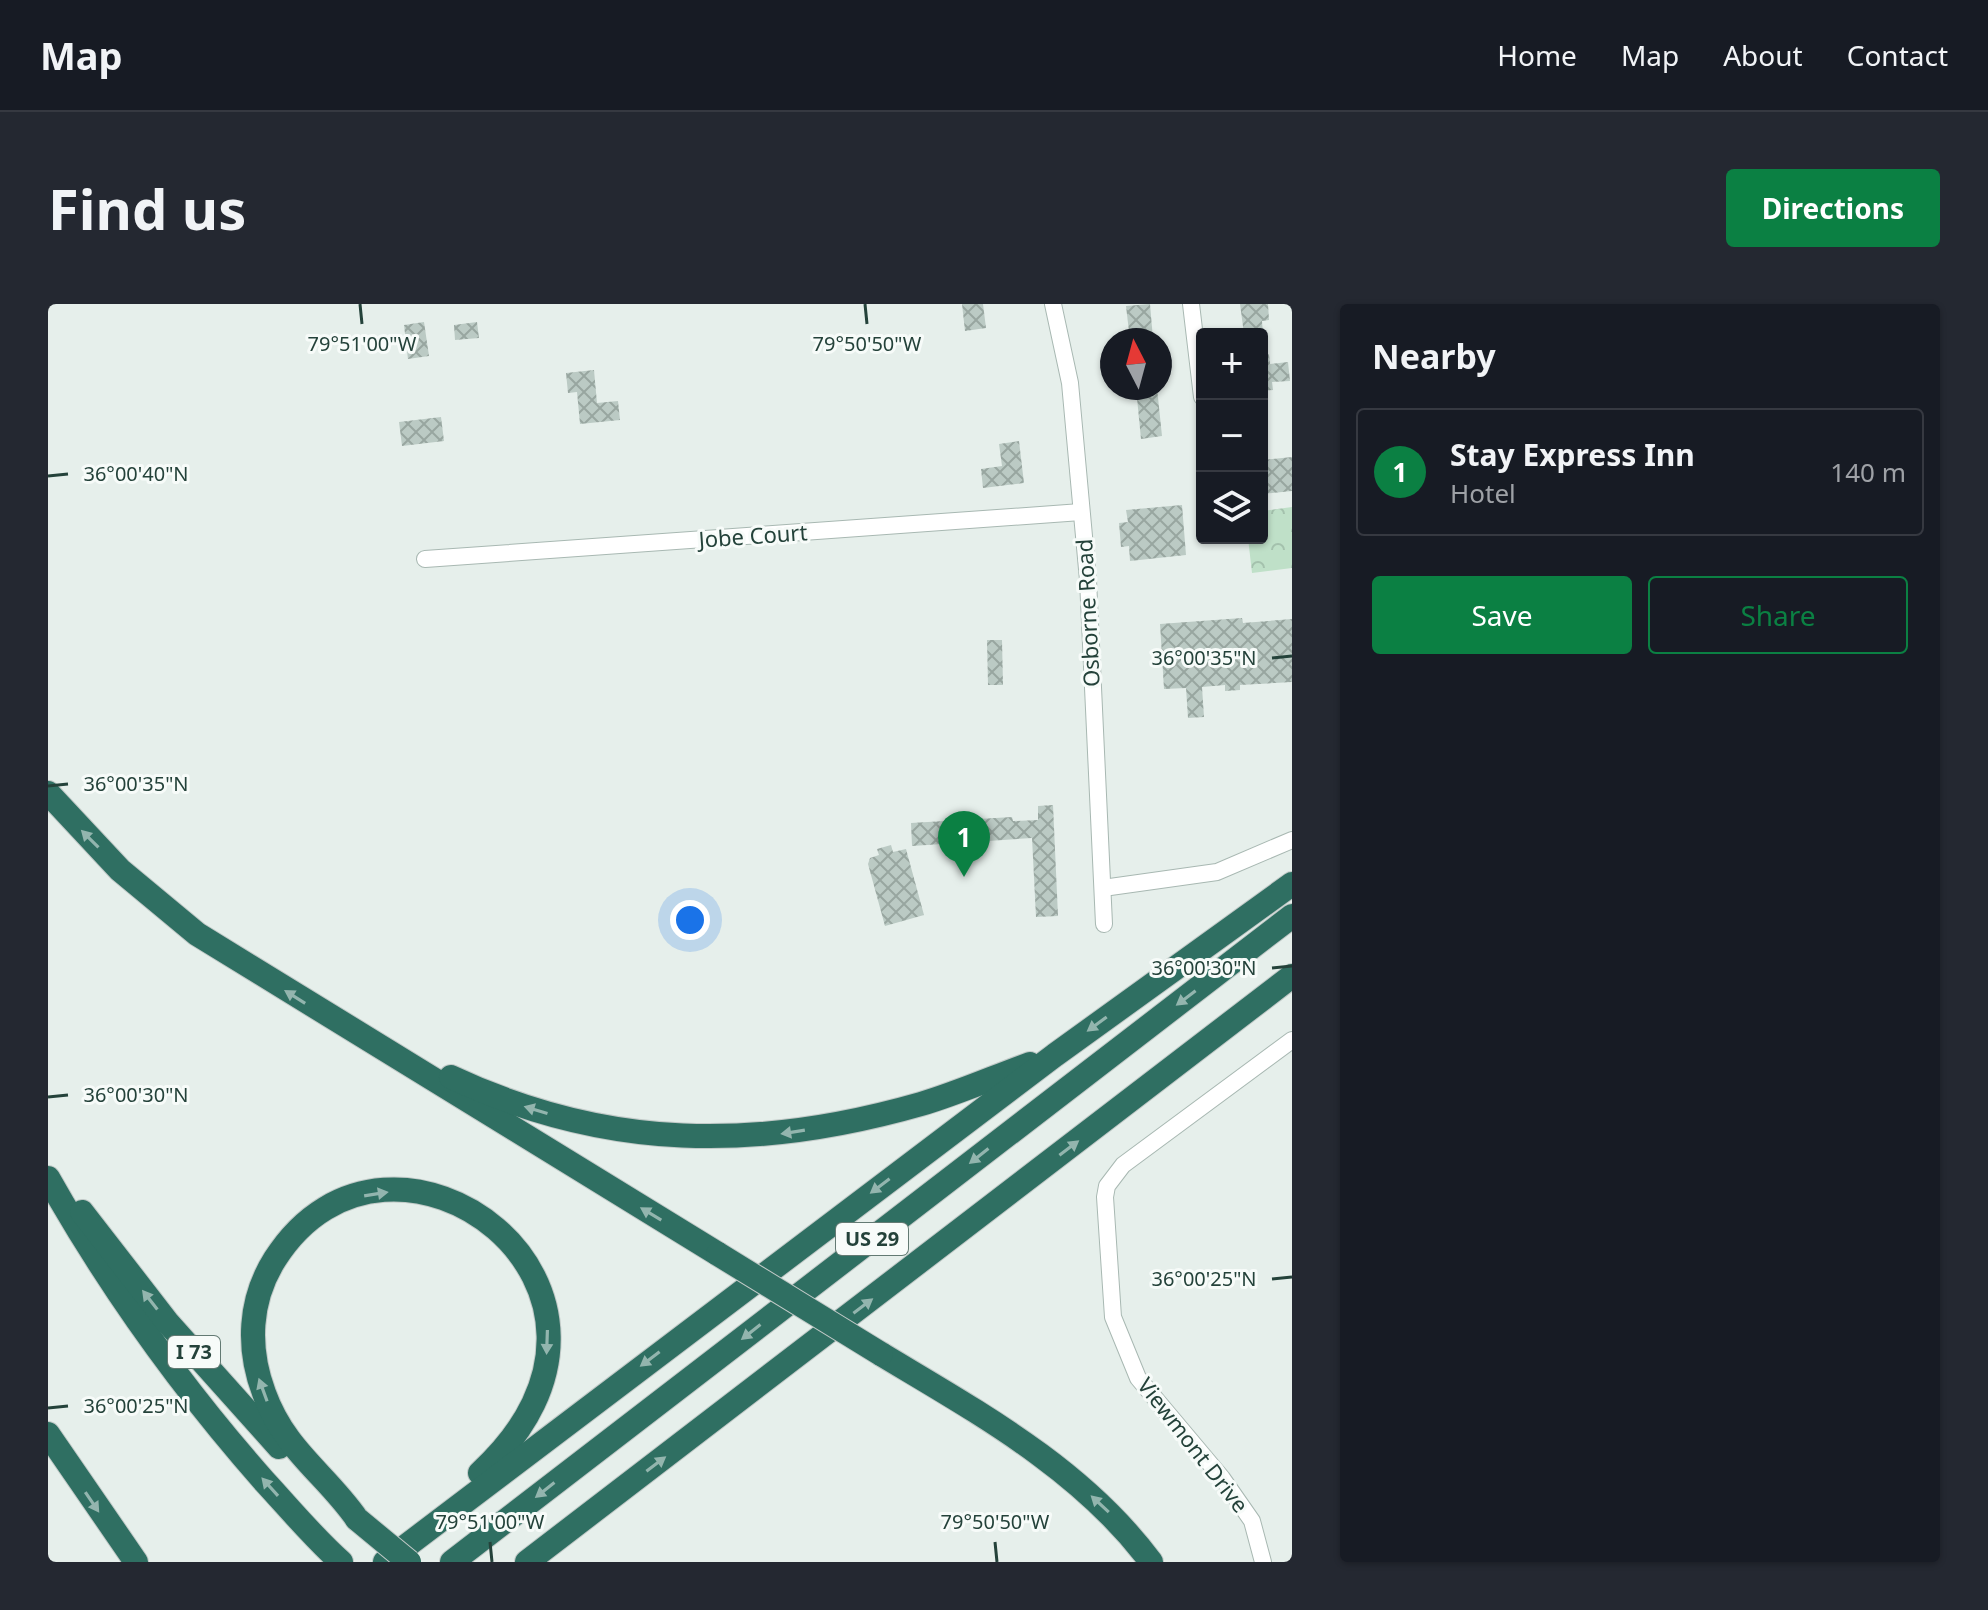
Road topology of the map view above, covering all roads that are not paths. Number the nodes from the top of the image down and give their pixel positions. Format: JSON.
{"nodes":[{"id":1,"x":1053,"y":304,"type":"edge"},
{"id":2,"x":1191,"y":304,"type":"edge"},
{"id":3,"x":1196,"y":346,"type":"edge"},
{"id":4,"x":1081,"y":512,"type":"junction"},
{"id":5,"x":425,"y":559,"type":"dead end"},
{"id":6,"x":48,"y":793,"type":"edge"},
{"id":7,"x":1292,"y":840,"type":"edge"},
{"id":8,"x":1292,"y":884,"type":"edge"},
{"id":9,"x":1103,"y":888,"type":"junction"},
{"id":10,"x":1292,"y":916,"type":"edge"},
{"id":11,"x":1104,"y":924,"type":"dead end"},
{"id":12,"x":1292,"y":976,"type":"edge"},
{"id":13,"x":362,"y":1038,"type":"junction"},
{"id":14,"x":1292,"y":1040,"type":"edge"},
{"id":15,"x":1055,"y":1055,"type":"junction"},
{"id":16,"x":48,"y":1169,"type":"edge"},
{"id":17,"x":48,"y":1178,"type":"edge"},
{"id":18,"x":48,"y":1434,"type":"edge"},
{"id":19,"x":357,"y":1519,"type":"junction"},
{"id":20,"x":439,"y":1520,"type":"junction"},
{"id":21,"x":136,"y":1562,"type":"edge"},
{"id":22,"x":341,"y":1562,"type":"edge"},
{"id":23,"x":385,"y":1562,"type":"edge"},
{"id":24,"x":409,"y":1562,"type":"edge"},
{"id":25,"x":452,"y":1562,"type":"edge"},
{"id":26,"x":527,"y":1562,"type":"edge"},
{"id":27,"x":1151,"y":1562,"type":"edge"},
{"id":28,"x":1263,"y":1562,"type":"edge"}],
"edges":[{"from":1,"to":4,"type":"street","name":"Osborne Road"},
{"from":2,"to":3,"type":"street"},
{"from":4,"to":5,"type":"street","name":"Jobe Court"},
{"from":4,"to":9,"type":"street","name":"Osborne Road"},
{"from":13,"to":6,"type":"highway","one_way":true},
{"from":7,"to":9,"type":"street"},
{"from":8,"to":15,"type":"highway","one_way":true},
{"from":9,"to":11,"type":"street","name":"Osborne Road"},
{"from":10,"to":25,"type":"highway","number":"US 29","one_way":true},
{"from":26,"to":12,"type":"highway","number":"US 29","one_way":true},
{"from":15,"to":13,"type":"highway","one_way":true},
{"from":27,"to":13,"type":"highway","one_way":true,"bridge":true},
{"from":14,"to":28,"type":"street","name":"Viewmont Drive"},
{"from":15,"to":20,"type":"highway","one_way":true},
{"from":19,"to":16,"type":"highway","number":"I 73","one_way":true},
{"from":22,"to":17,"type":"highway","number":"I 73","one_way":true},
{"from":18,"to":21,"type":"highway","one_way":true},
{"from":19,"to":20,"type":"highway","one_way":true},
{"from":19,"to":24,"type":"highway","number":"I 73","bridge":true},
{"from":20,"to":23,"type":"highway"}]}
